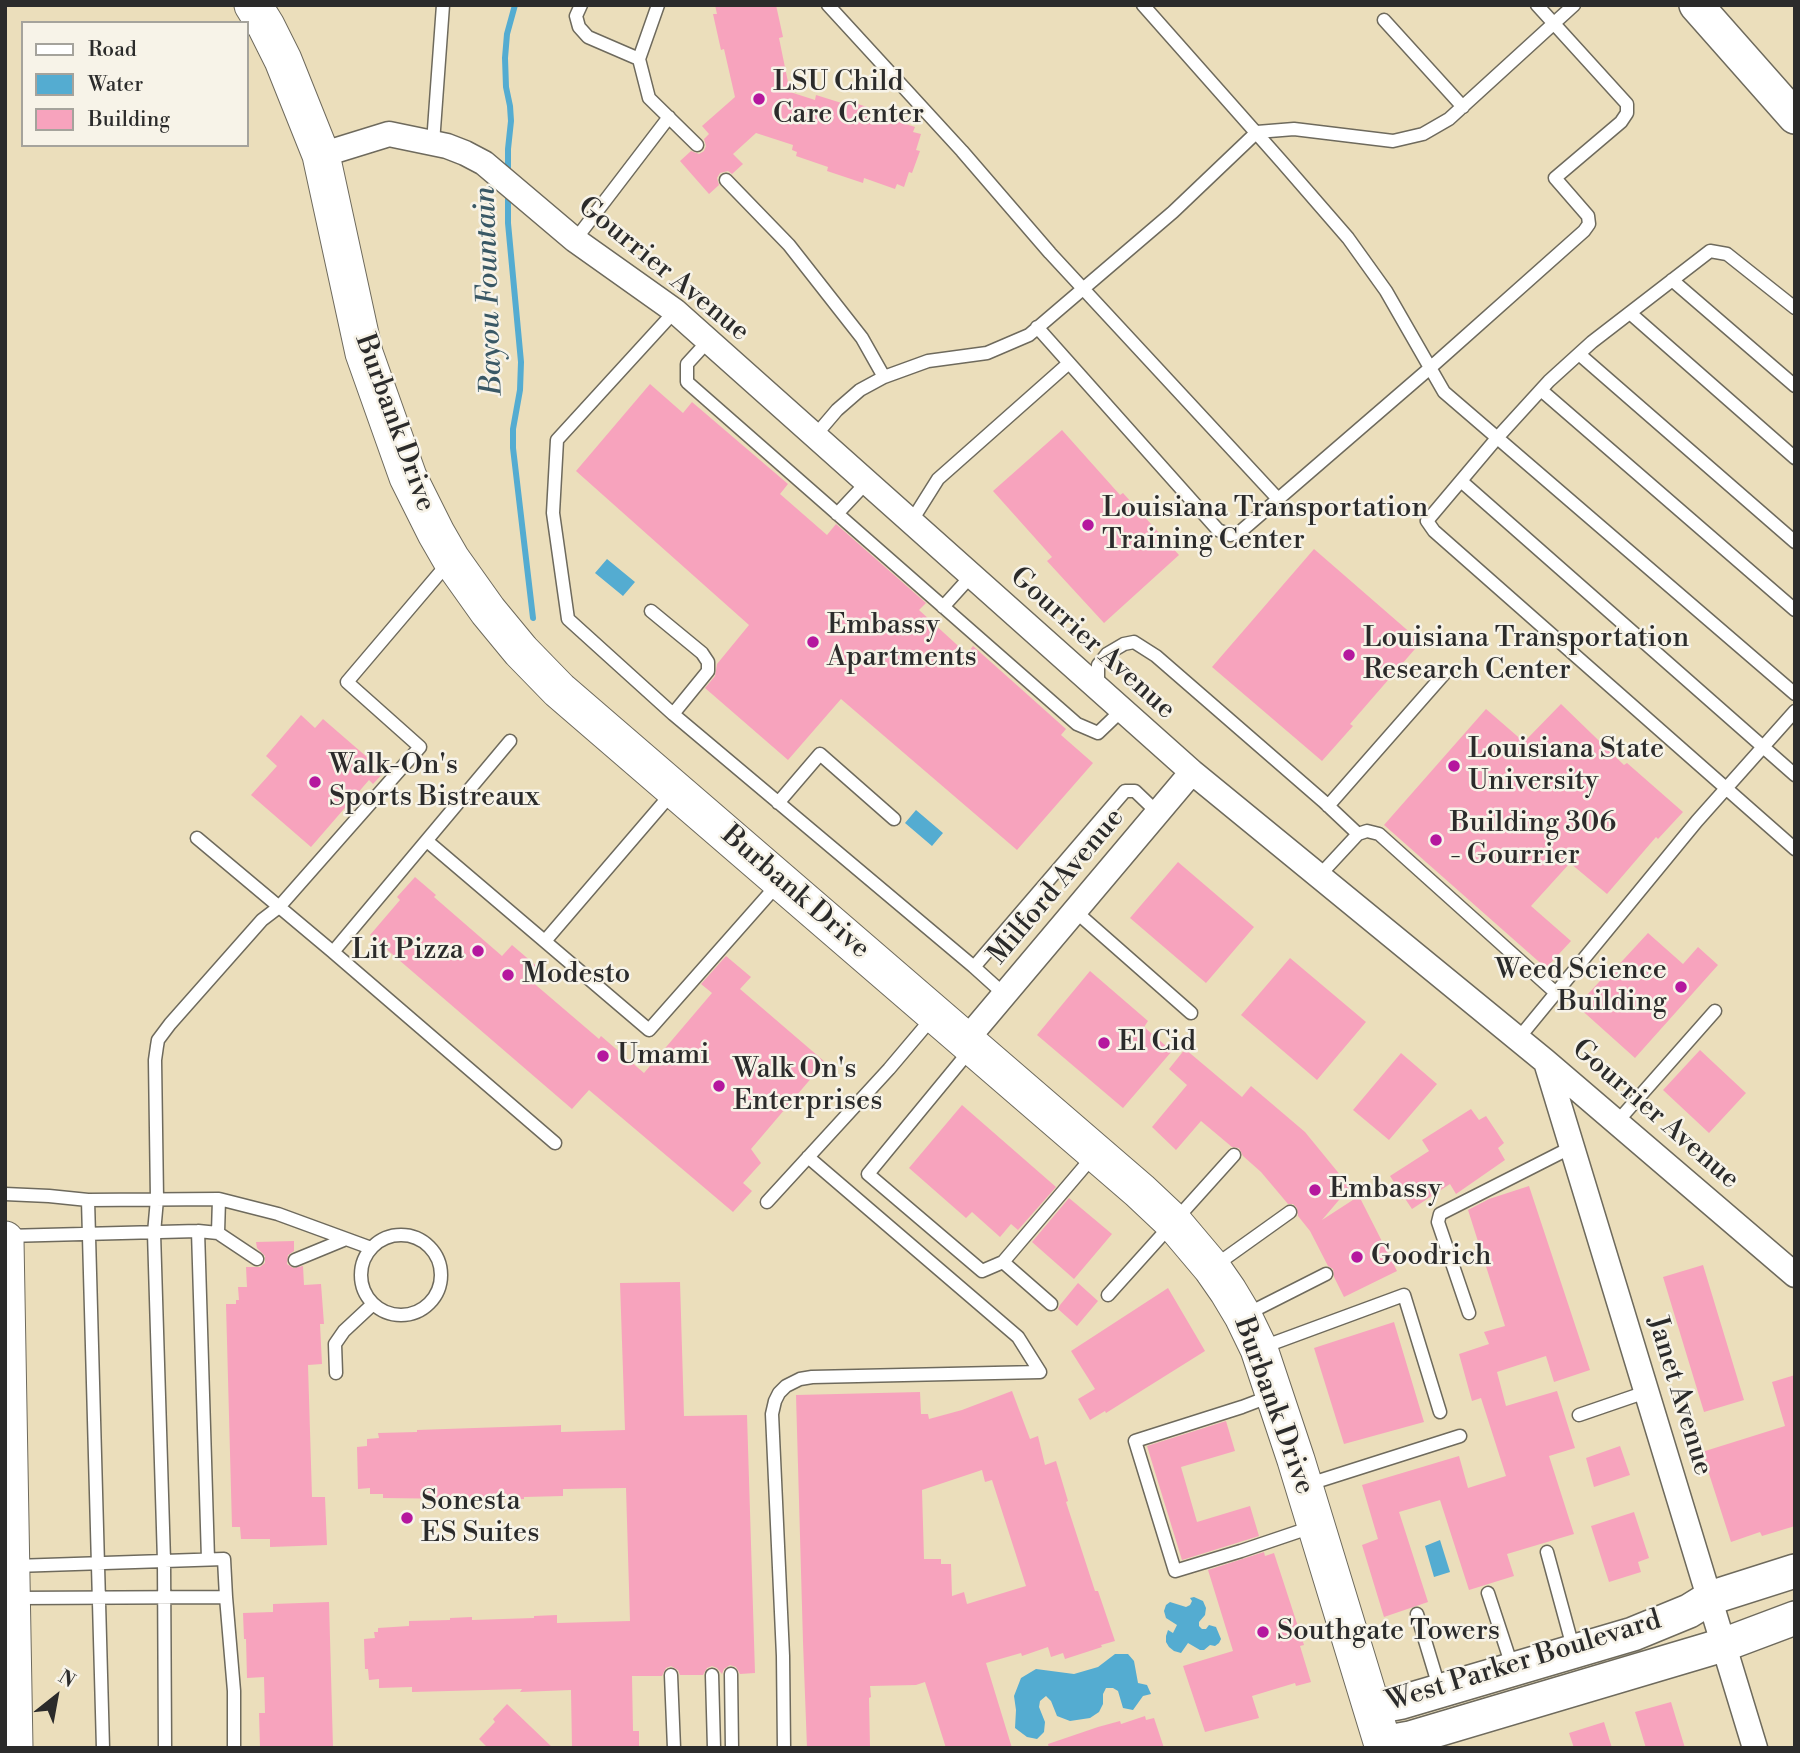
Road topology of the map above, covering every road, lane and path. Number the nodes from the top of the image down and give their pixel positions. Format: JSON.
{"nodes":[{"id":1,"x":253,"y":5,"type":"edge"},
{"id":2,"x":443,"y":5,"type":"edge"},
{"id":3,"x":581,"y":5,"type":"edge"},
{"id":4,"x":658,"y":5,"type":"edge"},
{"id":5,"x":828,"y":5,"type":"edge"},
{"id":6,"x":1143,"y":5,"type":"edge"},
{"id":7,"x":1537,"y":5,"type":"edge"},
{"id":8,"x":1574,"y":5,"type":"edge"},
{"id":9,"x":1696,"y":5,"type":"edge"},
{"id":10,"x":1384,"y":20,"type":"dead end"},
{"id":11,"x":1554,"y":24,"type":"junction"},
{"id":12,"x":639,"y":59,"type":"junction"},
{"id":13,"x":1463,"y":107,"type":"junction"},
{"id":14,"x":669,"y":117,"type":"junction"},
{"id":15,"x":1795,"y":117,"type":"edge"},
{"id":16,"x":1257,"y":132,"type":"junction"},
{"id":17,"x":433,"y":143,"type":"junction"},
{"id":18,"x":697,"y":145,"type":"dead end"},
{"id":19,"x":321,"y":155,"type":"junction"},
{"id":20,"x":726,"y":180,"type":"dead end"},
{"id":21,"x":569,"y":234,"type":"junction"},
{"id":22,"x":1672,"y":280,"type":"junction"},
{"id":23,"x":1083,"y":289,"type":"junction"},
{"id":24,"x":1795,"y":308,"type":"edge"},
{"id":25,"x":675,"y":311,"type":"junction"},
{"id":26,"x":1630,"y":313,"type":"junction"},
{"id":27,"x":1037,"y":327,"type":"junction"},
{"id":28,"x":708,"y":341,"type":"junction"},
{"id":29,"x":1579,"y":354,"type":"junction"},
{"id":30,"x":1069,"y":363,"type":"junction"},
{"id":31,"x":1430,"y":368,"type":"junction"},
{"id":32,"x":884,"y":377,"type":"junction"},
{"id":33,"x":1795,"y":386,"type":"edge"},
{"id":34,"x":1541,"y":390,"type":"junction"},
{"id":35,"x":814,"y":436,"type":"junction"},
{"id":36,"x":1497,"y":438,"type":"junction"},
{"id":37,"x":1795,"y":458,"type":"edge"},
{"id":38,"x":1461,"y":481,"type":"junction"},
{"id":39,"x":866,"y":483,"type":"junction"},
{"id":40,"x":1279,"y":500,"type":"junction"},
{"id":41,"x":837,"y":514,"type":"junction"},
{"id":42,"x":911,"y":523,"type":"junction"},
{"id":43,"x":1795,"y":542,"type":"edge"},
{"id":44,"x":451,"y":559,"type":"junction"},
{"id":45,"x":971,"y":576,"type":"junction"},
{"id":46,"x":943,"y":607,"type":"junction"},
{"id":47,"x":1795,"y":610,"type":"edge"},
{"id":48,"x":651,"y":611,"type":"dead end"},
{"id":49,"x":1444,"y":674,"type":"dead end"},
{"id":50,"x":1098,"y":690,"type":"junction"},
{"id":51,"x":1795,"y":694,"type":"edge"},
{"id":52,"x":1121,"y":710,"type":"junction"},
{"id":53,"x":1795,"y":711,"type":"edge"},
{"id":54,"x":673,"y":714,"type":"junction"},
{"id":55,"x":510,"y":741,"type":"dead end"},
{"id":56,"x":1763,"y":747,"type":"junction"},
{"id":57,"x":1192,"y":772,"type":"junction"},
{"id":58,"x":1795,"y":775,"type":"edge"},
{"id":59,"x":1726,"y":789,"type":"junction"},
{"id":60,"x":674,"y":790,"type":"junction"},
{"id":61,"x":779,"y":803,"type":"junction"},
{"id":62,"x":1328,"y":806,"type":"junction"},
{"id":63,"x":1158,"y":813,"type":"junction"},
{"id":64,"x":894,"y":820,"type":"dead end"},
{"id":65,"x":1358,"y":834,"type":"junction"},
{"id":66,"x":197,"y":838,"type":"dead end"},
{"id":67,"x":427,"y":841,"type":"junction"},
{"id":68,"x":1795,"y":849,"type":"edge"},
{"id":69,"x":1319,"y":876,"type":"junction"},
{"id":70,"x":781,"y":881,"type":"junction"},
{"id":71,"x":279,"y":907,"type":"junction"},
{"id":72,"x":1075,"y":911,"type":"junction"},
{"id":73,"x":545,"y":941,"type":"junction"},
{"id":74,"x":333,"y":952,"type":"junction"},
{"id":75,"x":974,"y":967,"type":"junction"},
{"id":76,"x":1556,"y":993,"type":"junction"},
{"id":77,"x":1004,"y":995,"type":"junction"},
{"id":78,"x":1715,"y":1012,"type":"dead end"},
{"id":79,"x":1191,"y":1013,"type":"dead end"},
{"id":80,"x":936,"y":1014,"type":"junction"},
{"id":81,"x":1518,"y":1039,"type":"junction"},
{"id":82,"x":970,"y":1043,"type":"junction"},
{"id":83,"x":1545,"y":1061,"type":"junction"},
{"id":84,"x":1616,"y":1122,"type":"junction"},
{"id":85,"x":555,"y":1143,"type":"dead end"},
{"id":86,"x":1572,"y":1147,"type":"junction"},
{"id":87,"x":1096,"y":1153,"type":"junction"},
{"id":88,"x":1234,"y":1155,"type":"dead end"},
{"id":89,"x":808,"y":1157,"type":"junction"},
{"id":90,"x":5,"y":1194,"type":"edge"},
{"id":91,"x":157,"y":1199,"type":"junction"},
{"id":92,"x":219,"y":1199,"type":"junction"},
{"id":93,"x":88,"y":1200,"type":"junction"},
{"id":94,"x":767,"y":1202,"type":"dead end"},
{"id":95,"x":1290,"y":1212,"type":"dead end"},
{"id":96,"x":1174,"y":1223,"type":"junction"},
{"id":97,"x":198,"y":1231,"type":"junction"},
{"id":98,"x":154,"y":1233,"type":"junction"},
{"id":99,"x":218,"y":1233,"type":"junction"},
{"id":100,"x":88,"y":1234,"type":"junction"},
{"id":101,"x":5,"y":1238,"type":"edge"},
{"id":102,"x":346,"y":1239,"type":"junction"},
{"id":103,"x":371,"y":1248,"type":"junction"},
{"id":104,"x":257,"y":1259,"type":"dead end"},
{"id":105,"x":295,"y":1260,"type":"dead end"},
{"id":106,"x":1003,"y":1262,"type":"junction"},
{"id":107,"x":1212,"y":1268,"type":"junction"},
{"id":108,"x":1326,"y":1274,"type":"dead end"},
{"id":109,"x":1795,"y":1275,"type":"edge"},
{"id":110,"x":1108,"y":1295,"type":"dead end"},
{"id":111,"x":373,"y":1304,"type":"junction"},
{"id":112,"x":1051,"y":1304,"type":"dead end"},
{"id":113,"x":1469,"y":1313,"type":"dead end"},
{"id":114,"x":1243,"y":1316,"type":"junction"},
{"id":115,"x":1259,"y":1349,"type":"junction"},
{"id":116,"x":336,"y":1373,"type":"dead end"},
{"id":117,"x":1646,"y":1392,"type":"junction"},
{"id":118,"x":1275,"y":1395,"type":"junction"},
{"id":119,"x":1440,"y":1412,"type":"dead end"},
{"id":120,"x":1579,"y":1415,"type":"dead end"},
{"id":121,"x":1460,"y":1436,"type":"dead end"},
{"id":122,"x":1303,"y":1486,"type":"junction"},
{"id":123,"x":1315,"y":1526,"type":"junction"},
{"id":124,"x":1547,"y":1552,"type":"dead end"},
{"id":125,"x":208,"y":1559,"type":"junction"},
{"id":126,"x":164,"y":1561,"type":"junction"},
{"id":127,"x":98,"y":1563,"type":"junction"},
{"id":128,"x":1795,"y":1571,"type":"edge"},
{"id":129,"x":11,"y":1582,"type":"junction"},
{"id":130,"x":1488,"y":1593,"type":"dead end"},
{"id":131,"x":163,"y":1596,"type":"junction"},
{"id":132,"x":220,"y":1597,"type":"junction"},
{"id":133,"x":100,"y":1598,"type":"junction"},
{"id":134,"x":1710,"y":1598,"type":"junction"},
{"id":135,"x":1417,"y":1614,"type":"dead end"},
{"id":136,"x":1795,"y":1618,"type":"edge"},
{"id":137,"x":1723,"y":1645,"type":"junction"},
{"id":138,"x":1574,"y":1651,"type":"junction"},
{"id":139,"x":1513,"y":1670,"type":"junction"},
{"id":140,"x":731,"y":1674,"type":"dead end"},
{"id":141,"x":671,"y":1675,"type":"dead end"},
{"id":142,"x":712,"y":1675,"type":"dead end"},
{"id":143,"x":1440,"y":1691,"type":"junction"},
{"id":144,"x":1371,"y":1708,"type":"junction"},
{"id":145,"x":1383,"y":1745,"type":"edge"},
{"id":146,"x":14,"y":1748,"type":"edge"},
{"id":147,"x":103,"y":1748,"type":"edge"},
{"id":148,"x":165,"y":1748,"type":"edge"},
{"id":149,"x":234,"y":1748,"type":"edge"},
{"id":150,"x":674,"y":1748,"type":"edge"},
{"id":151,"x":714,"y":1748,"type":"edge"},
{"id":152,"x":733,"y":1748,"type":"edge"},
{"id":153,"x":785,"y":1748,"type":"edge"},
{"id":154,"x":1755,"y":1748,"type":"edge"}],
"edges":[{"from":1,"to":19,"type":"main road","name":"Burbank Drive"},
{"from":2,"to":17,"type":"lane"},
{"from":3,"to":12,"type":"lane"},
{"from":4,"to":12,"type":"lane"},
{"from":5,"to":23,"type":"lane"},
{"from":6,"to":16,"type":"lane"},
{"from":7,"to":11,"type":"lane"},
{"from":8,"to":11,"type":"lane"},
{"from":9,"to":15,"type":"street"},
{"from":10,"to":13,"type":"lane"},
{"from":11,"to":13,"type":"lane"},
{"from":11,"to":31,"type":"lane"},
{"from":12,"to":14,"type":"lane"},
{"from":13,"to":16,"type":"lane"},
{"from":14,"to":18,"type":"lane"},
{"from":14,"to":21,"type":"lane"},
{"from":16,"to":23,"type":"lane"},
{"from":16,"to":31,"type":"lane"},
{"from":17,"to":19,"type":"street","name":"Gourrier Avenue"},
{"from":17,"to":21,"type":"street","name":"Gourrier Avenue"},
{"from":19,"to":44,"type":"main road","name":"Burbank Drive"},
{"from":20,"to":32,"type":"lane"},
{"from":21,"to":25,"type":"street","name":"Gourrier Avenue"},
{"from":22,"to":24,"type":"lane"},
{"from":22,"to":26,"type":"lane"},
{"from":22,"to":33,"type":"lane"},
{"from":23,"to":27,"type":"lane"},
{"from":23,"to":40,"type":"lane"},
{"from":25,"to":28,"type":"street","name":"Gourrier Avenue"},
{"from":25,"to":54,"type":"lane"},
{"from":26,"to":29,"type":"lane"},
{"from":26,"to":37,"type":"lane"},
{"from":27,"to":30,"type":"lane"},
{"from":27,"to":32,"type":"lane"},
{"from":28,"to":35,"type":"street","name":"Gourrier Avenue"},
{"from":28,"to":41,"type":"lane"},
{"from":29,"to":34,"type":"lane"},
{"from":29,"to":43,"type":"lane"},
{"from":30,"to":40,"type":"lane"},
{"from":30,"to":42,"type":"lane"},
{"from":31,"to":36,"type":"lane"},
{"from":31,"to":40,"type":"lane"},
{"from":32,"to":35,"type":"lane"},
{"from":34,"to":36,"type":"lane"},
{"from":34,"to":47,"type":"lane"},
{"from":35,"to":39,"type":"street","name":"Gourrier Avenue"},
{"from":36,"to":38,"type":"lane"},
{"from":36,"to":51,"type":"lane"},
{"from":38,"to":56,"type":"lane"},
{"from":38,"to":59,"type":"lane"},
{"from":39,"to":41,"type":"lane"},
{"from":39,"to":42,"type":"street","name":"Gourrier Avenue"},
{"from":41,"to":46,"type":"lane"},
{"from":42,"to":45,"type":"street","name":"Gourrier Avenue"},
{"from":44,"to":60,"type":"main road","name":"Burbank Drive"},
{"from":44,"to":71,"type":"lane"},
{"from":45,"to":46,"type":"lane"},
{"from":45,"to":50,"type":"street","name":"Gourrier Avenue"},
{"from":46,"to":52,"type":"lane"},
{"from":48,"to":54,"type":"lane"},
{"from":49,"to":62,"type":"lane"},
{"from":50,"to":52,"type":"street","name":"Gourrier Avenue"},
{"from":50,"to":62,"type":"lane"},
{"from":52,"to":57,"type":"street","name":"Gourrier Avenue"},
{"from":53,"to":56,"type":"lane"},
{"from":54,"to":61,"type":"lane"},
{"from":55,"to":67,"type":"lane"},
{"from":56,"to":58,"type":"lane"},
{"from":56,"to":59,"type":"lane"},
{"from":57,"to":63,"type":"street","name":"Milford Avenue"},
{"from":57,"to":69,"type":"street","name":"Gourrier Avenue"},
{"from":59,"to":68,"type":"lane"},
{"from":59,"to":76,"type":"lane"},
{"from":60,"to":70,"type":"main road","name":"Burbank Drive"},
{"from":60,"to":73,"type":"lane"},
{"from":61,"to":64,"type":"lane"},
{"from":61,"to":75,"type":"lane"},
{"from":62,"to":65,"type":"lane"},
{"from":63,"to":72,"type":"street","name":"Milford Avenue"},
{"from":63,"to":75,"type":"lane"},
{"from":65,"to":69,"type":"lane"},
{"from":65,"to":76,"type":"lane"},
{"from":66,"to":71,"type":"lane"},
{"from":67,"to":73,"type":"lane"},
{"from":67,"to":74,"type":"lane"},
{"from":69,"to":81,"type":"street","name":"Gourrier Avenue"},
{"from":70,"to":73,"type":"lane"},
{"from":70,"to":80,"type":"main road","name":"Burbank Drive"},
{"from":71,"to":74,"type":"lane"},
{"from":71,"to":91,"type":"lane"},
{"from":72,"to":77,"type":"street","name":"Milford Avenue"},
{"from":72,"to":79,"type":"lane"},
{"from":74,"to":85,"type":"lane"},
{"from":75,"to":77,"type":"lane"},
{"from":76,"to":81,"type":"lane"},
{"from":77,"to":82,"type":"street","name":"Milford Avenue"},
{"from":78,"to":84,"type":"lane"},
{"from":80,"to":82,"type":"main road","name":"Burbank Drive"},
{"from":80,"to":89,"type":"lane"},
{"from":81,"to":83,"type":"street","name":"Gourrier Avenue"},
{"from":82,"to":87,"type":"main road","name":"Burbank Drive"},
{"from":82,"to":106,"type":"lane"},
{"from":83,"to":84,"type":"street","name":"Gourrier Avenue"},
{"from":83,"to":86,"type":"street","name":"Janet Avenue"},
{"from":84,"to":109,"type":"street","name":"Gourrier Avenue"},
{"from":86,"to":113,"type":"lane"},
{"from":86,"to":117,"type":"street","name":"Janet Avenue"},
{"from":87,"to":96,"type":"main road","name":"Burbank Drive"},
{"from":87,"to":106,"type":"lane"},
{"from":88,"to":96,"type":"lane"},
{"from":89,"to":94,"type":"lane"},
{"from":89,"to":153,"type":"lane"},
{"from":90,"to":93,"type":"lane"},
{"from":91,"to":92,"type":"lane"},
{"from":91,"to":93,"type":"lane"},
{"from":91,"to":98,"type":"lane"},
{"from":92,"to":99,"type":"lane"},
{"from":92,"to":102,"type":"lane"},
{"from":93,"to":100,"type":"lane"},
{"from":95,"to":107,"type":"lane"},
{"from":96,"to":107,"type":"main road","name":"Burbank Drive"},
{"from":96,"to":110,"type":"lane"},
{"from":97,"to":98,"type":"lane"},
{"from":97,"to":99,"type":"lane"},
{"from":97,"to":125,"type":"lane"},
{"from":98,"to":100,"type":"lane"},
{"from":98,"to":126,"type":"lane"},
{"from":99,"to":104,"type":"lane"},
{"from":100,"to":101,"type":"lane"},
{"from":100,"to":127,"type":"lane"},
{"from":101,"to":129,"type":"main road"},
{"from":102,"to":103,"type":"lane"},
{"from":102,"to":105,"type":"lane"},
{"from":103,"to":111,"type":"lane"},
{"from":103,"to":111,"type":"lane"},
{"from":106,"to":112,"type":"lane"},
{"from":107,"to":114,"type":"main road","name":"Burbank Drive"},
{"from":108,"to":114,"type":"lane"},
{"from":111,"to":116,"type":"lane"},
{"from":114,"to":115,"type":"main road","name":"Burbank Drive"},
{"from":115,"to":118,"type":"main road","name":"Burbank Drive"},
{"from":115,"to":119,"type":"lane"},
{"from":117,"to":120,"type":"lane"},
{"from":117,"to":134,"type":"street","name":"Janet Avenue"},
{"from":118,"to":122,"type":"main road","name":"Burbank Drive"},
{"from":118,"to":123,"type":"lane"},
{"from":121,"to":122,"type":"lane"},
{"from":122,"to":123,"type":"main road","name":"Burbank Drive"},
{"from":123,"to":144,"type":"main road","name":"Burbank Drive"},
{"from":124,"to":138,"type":"lane"},
{"from":125,"to":126,"type":"lane"},
{"from":125,"to":132,"type":"lane"},
{"from":126,"to":127,"type":"lane"},
{"from":126,"to":131,"type":"lane"},
{"from":127,"to":129,"type":"lane"},
{"from":127,"to":133,"type":"lane"},
{"from":128,"to":134,"type":"street","name":"West Parker Boulevard"},
{"from":129,"to":133,"type":"lane"},
{"from":129,"to":146,"type":"main road"},
{"from":130,"to":139,"type":"lane"},
{"from":131,"to":132,"type":"lane"},
{"from":131,"to":133,"type":"lane"},
{"from":131,"to":148,"type":"lane"},
{"from":132,"to":149,"type":"lane"},
{"from":133,"to":147,"type":"lane"},
{"from":134,"to":137,"type":"street","name":"Janet Avenue"},
{"from":134,"to":138,"type":"street","name":"West Parker Boulevard"},
{"from":135,"to":143,"type":"lane"},
{"from":136,"to":137,"type":"street","name":"West Parker Boulevard"},
{"from":137,"to":145,"type":"street","name":"West Parker Boulevard"},
{"from":137,"to":154,"type":"street","name":"Janet Avenue"},
{"from":138,"to":139,"type":"street","name":"West Parker Boulevard"},
{"from":139,"to":143,"type":"street","name":"West Parker Boulevard"},
{"from":140,"to":152,"type":"lane"},
{"from":141,"to":150,"type":"lane"},
{"from":142,"to":151,"type":"lane"},
{"from":143,"to":144,"type":"street","name":"West Parker Boulevard"},
{"from":144,"to":145,"type":"main road","name":"Burbank Drive"}]}
